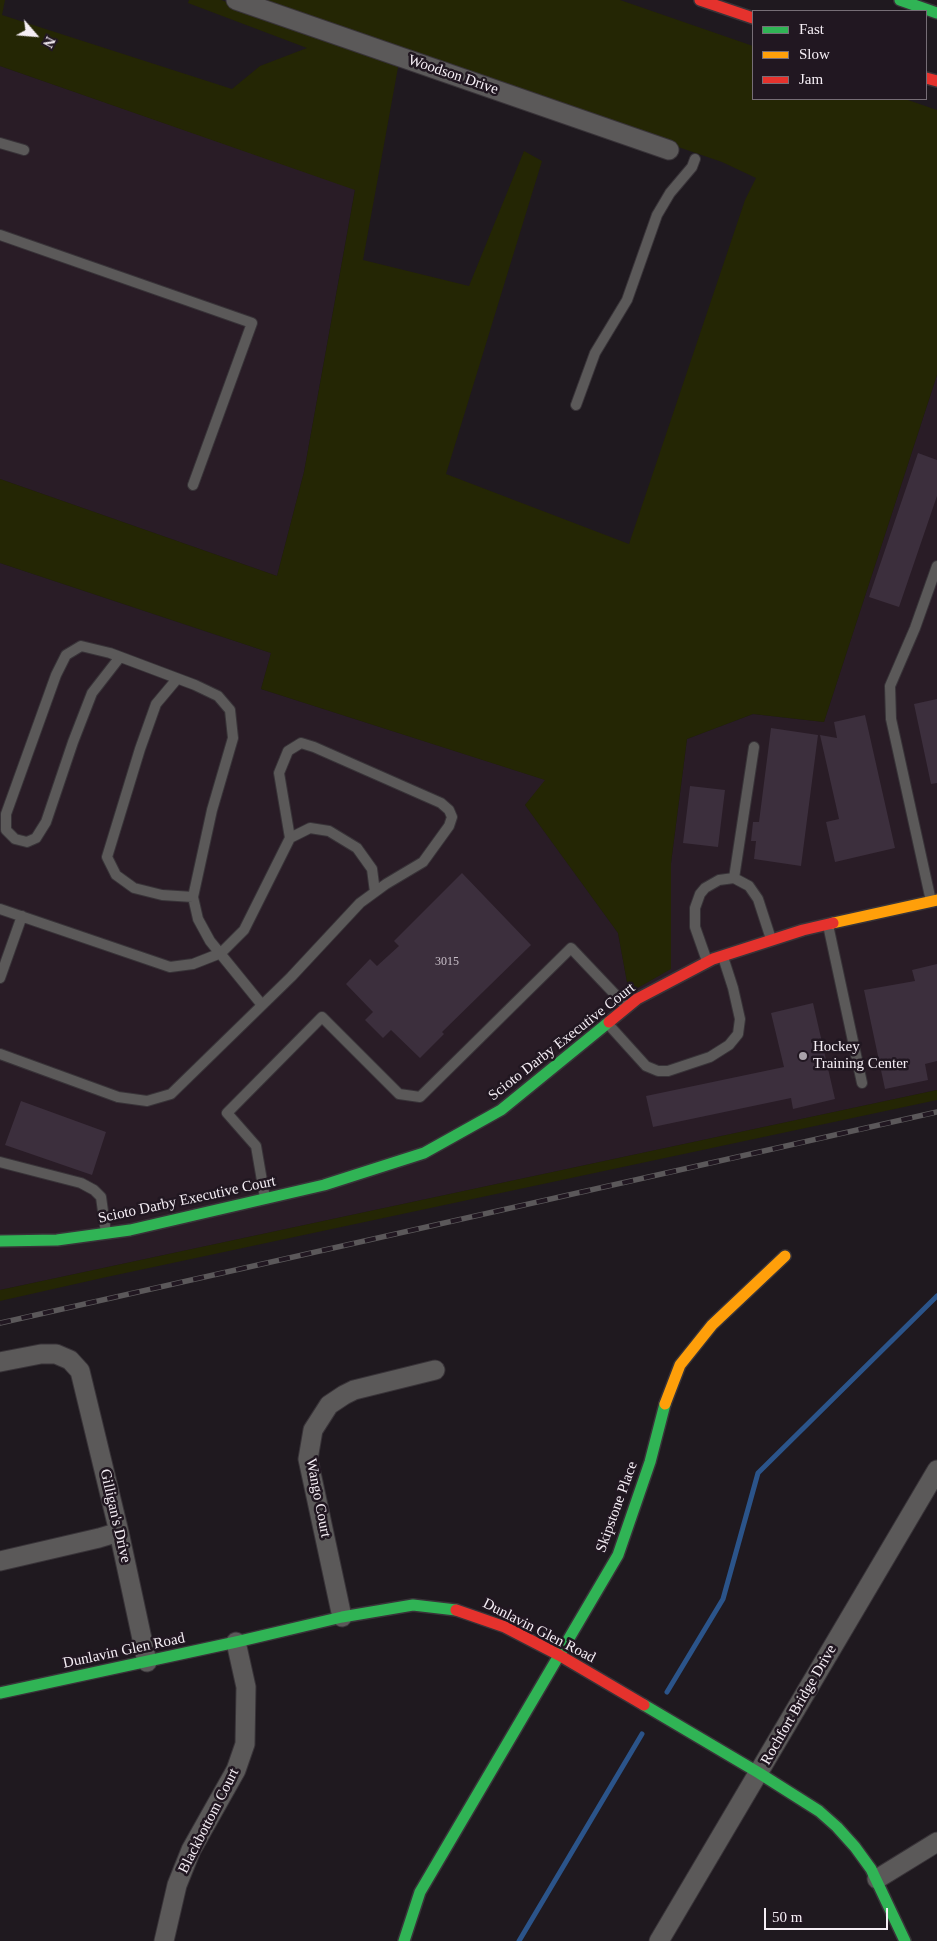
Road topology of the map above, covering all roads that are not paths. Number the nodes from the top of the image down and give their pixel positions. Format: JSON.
{"nodes":[{"id":1,"x":236,"y":0,"type":"edge"},
{"id":2,"x":700,"y":0,"type":"edge"},
{"id":3,"x":900,"y":0,"type":"edge"},
{"id":4,"x":937,"y":13,"type":"edge"},
{"id":5,"x":752,"y":18,"type":"edge"},
{"id":6,"x":0,"y":143,"type":"edge"},
{"id":7,"x":24,"y":150,"type":"dead end"},
{"id":8,"x":669,"y":150,"type":"dead end"},
{"id":9,"x":695,"y":159,"type":"dead end"},
{"id":10,"x":0,"y":235,"type":"edge"},
{"id":11,"x":576,"y":405,"type":"dead end"},
{"id":12,"x":193,"y":485,"type":"dead end"},
{"id":13,"x":937,"y":566,"type":"edge"},
{"id":14,"x":120,"y":657,"type":"junction"},
{"id":15,"x":177,"y":678,"type":"junction"},
{"id":16,"x":754,"y":747,"type":"dead end"},
{"id":17,"x":290,"y":838,"type":"junction"},
{"id":18,"x":734,"y":878,"type":"junction"},
{"id":19,"x":375,"y":892,"type":"junction"},
{"id":20,"x":193,"y":896,"type":"junction"},
{"id":21,"x":934,"y":901,"type":"edge"},
{"id":22,"x":0,"y":908,"type":"edge"},
{"id":23,"x":22,"y":916,"type":"junction"},
{"id":24,"x":828,"y":924,"type":"junction"},
{"id":25,"x":772,"y":940,"type":"junction"},
{"id":26,"x":221,"y":953,"type":"junction"},
{"id":27,"x":722,"y":956,"type":"junction"},
{"id":28,"x":708,"y":962,"type":"junction"},
{"id":29,"x":0,"y":978,"type":"edge"},
{"id":30,"x":262,"y":1005,"type":"junction"},
{"id":31,"x":627,"y":1008,"type":"junction"},
{"id":32,"x":608,"y":1023,"type":"junction"},
{"id":33,"x":0,"y":1054,"type":"edge"},
{"id":34,"x":862,"y":1083,"type":"dead end"},
{"id":35,"x":0,"y":1162,"type":"edge"},
{"id":36,"x":265,"y":1199,"type":"junction"},
{"id":37,"x":106,"y":1234,"type":"junction"},
{"id":38,"x":0,"y":1241,"type":"edge"},
{"id":39,"x":785,"y":1256,"type":"dead end"},
{"id":40,"x":0,"y":1362,"type":"edge"},
{"id":41,"x":435,"y":1370,"type":"dead end"},
{"id":42,"x":937,"y":1470,"type":"edge"},
{"id":43,"x":119,"y":1532,"type":"junction"},
{"id":44,"x":0,"y":1561,"type":"edge"},
{"id":45,"x":342,"y":1617,"type":"junction"},
{"id":46,"x":236,"y":1642,"type":"junction"},
{"id":47,"x":559,"y":1655,"type":"junction"},
{"id":48,"x":147,"y":1662,"type":"junction"},
{"id":49,"x":0,"y":1693,"type":"edge"},
{"id":50,"x":759,"y":1773,"type":"junction"},
{"id":51,"x":937,"y":1842,"type":"edge"},
{"id":52,"x":877,"y":1879,"type":"junction"},
{"id":53,"x":164,"y":1941,"type":"edge"},
{"id":54,"x":404,"y":1941,"type":"edge"},
{"id":55,"x":660,"y":1941,"type":"edge"},
{"id":56,"x":904,"y":1941,"type":"edge"}],
"edges":[{"from":1,"to":8,"type":"street","name":"Woodson Drive"},
{"from":2,"to":5,"type":"main road"},
{"from":3,"to":4,"type":"main road"},
{"from":6,"to":7,"type":"lane"},
{"from":9,"to":11,"type":"lane"},
{"from":10,"to":12,"type":"lane"},
{"from":13,"to":21,"type":"lane"},
{"from":14,"to":14,"type":"lane"},
{"from":14,"to":15,"type":"lane"},
{"from":15,"to":20,"type":"lane"},
{"from":15,"to":20,"type":"lane"},
{"from":16,"to":18,"type":"lane"},
{"from":17,"to":19,"type":"lane"},
{"from":17,"to":19,"type":"lane"},
{"from":17,"to":26,"type":"lane"},
{"from":18,"to":25,"type":"lane"},
{"from":18,"to":28,"type":"lane"},
{"from":19,"to":30,"type":"lane"},
{"from":20,"to":26,"type":"lane"},
{"from":21,"to":24,"type":"main road","name":"Scioto Darby Executive Court"},
{"from":22,"to":23,"type":"lane"},
{"from":23,"to":26,"type":"lane"},
{"from":23,"to":29,"type":"lane"},
{"from":24,"to":25,"type":"main road","name":"Scioto Darby Executive Court"},
{"from":24,"to":34,"type":"lane"},
{"from":25,"to":27,"type":"main road","name":"Scioto Darby Executive Court"},
{"from":26,"to":30,"type":"lane"},
{"from":27,"to":28,"type":"main road","name":"Scioto Darby Executive Court"},
{"from":27,"to":32,"type":"lane"},
{"from":28,"to":31,"type":"main road","name":"Scioto Darby Executive Court"},
{"from":30,"to":33,"type":"lane"},
{"from":31,"to":32,"type":"main road","name":"Scioto Darby Executive Court"},
{"from":31,"to":36,"type":"lane"},
{"from":32,"to":36,"type":"main road","name":"Scioto Darby Executive Court"},
{"from":35,"to":37,"type":"lane"},
{"from":36,"to":37,"type":"main road","name":"Scioto Darby Executive Court"},
{"from":37,"to":38,"type":"main road","name":"Scioto Darby Executive Court"},
{"from":39,"to":47,"type":"main road","name":"Skipstone Place"},
{"from":40,"to":43,"type":"street","name":"Gilligan's Drive"},
{"from":41,"to":45,"type":"street","name":"Wango Court"},
{"from":42,"to":50,"type":"street","name":"Rochfort Bridge Drive"},
{"from":43,"to":44,"type":"street"},
{"from":43,"to":48,"type":"street","name":"Gilligan's Drive"},
{"from":45,"to":46,"type":"main road","name":"Dunlavin Glen Road"},
{"from":45,"to":47,"type":"main road","name":"Dunlavin Glen Road"},
{"from":46,"to":48,"type":"main road","name":"Dunlavin Glen Road"},
{"from":46,"to":53,"type":"street","name":"Blackbottom Court"},
{"from":47,"to":50,"type":"main road","name":"Dunlavin Glen Road"},
{"from":47,"to":54,"type":"main road","name":"Skipstone Place"},
{"from":48,"to":49,"type":"main road","name":"Dunlavin Glen Road"},
{"from":50,"to":52,"type":"main road","name":"Dunlavin Glen Road"},
{"from":50,"to":55,"type":"street","name":"Rochfort Bridge Drive"},
{"from":51,"to":52,"type":"street"},
{"from":52,"to":56,"type":"main road","name":"Dunlavin Glen Road"}]}
